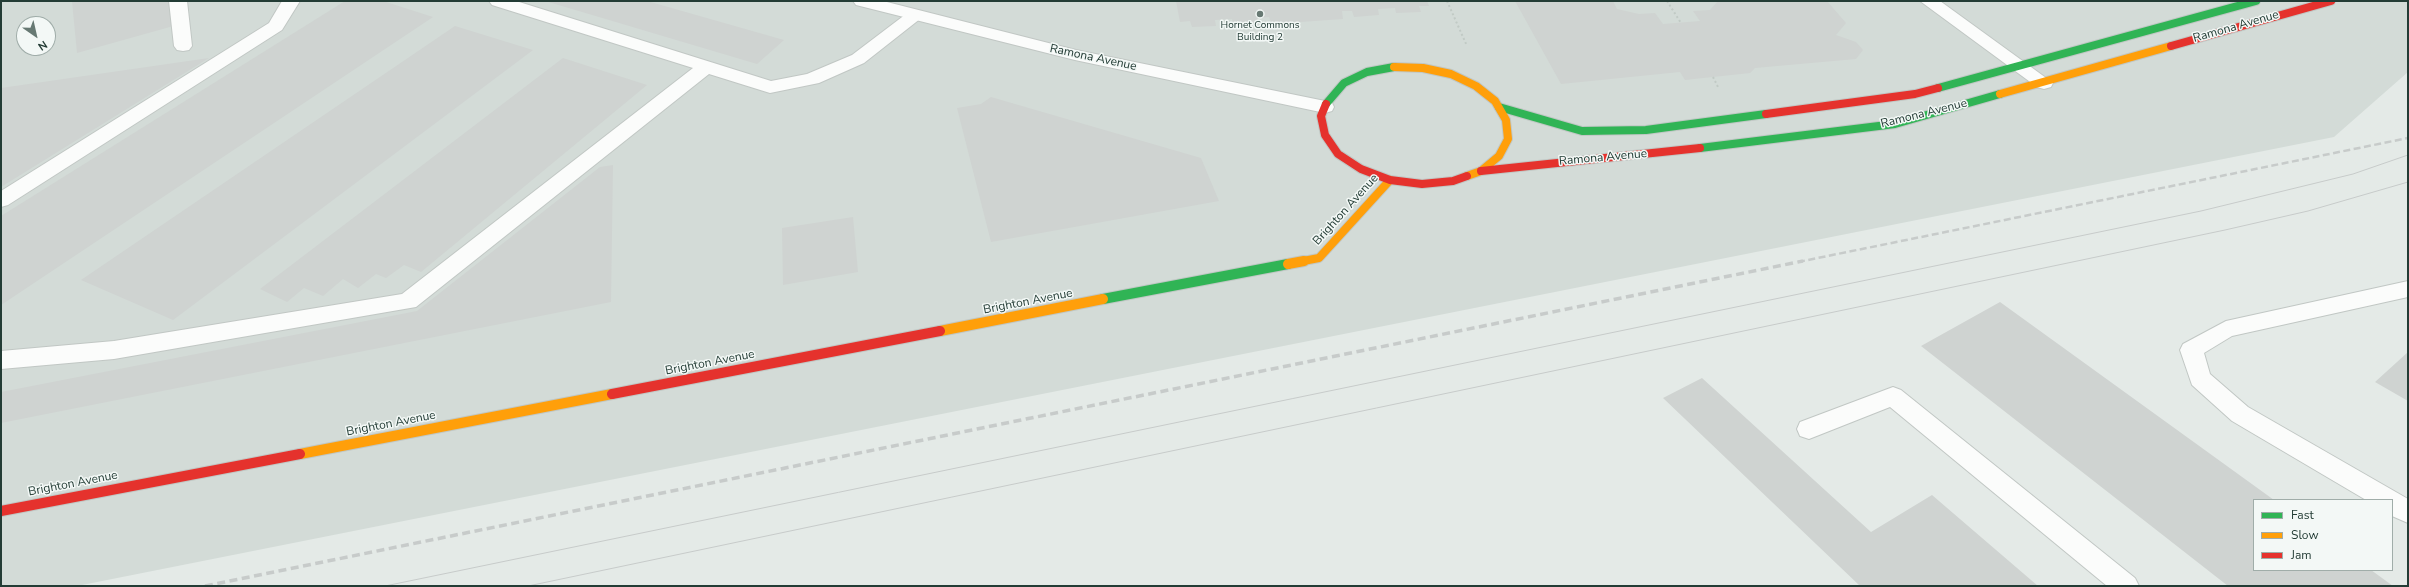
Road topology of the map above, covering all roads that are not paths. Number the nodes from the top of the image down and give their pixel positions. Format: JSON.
{"nodes":[{"id":1,"x":178,"y":1,"type":"edge"},
{"id":2,"x":291,"y":1,"type":"edge"},
{"id":3,"x":498,"y":1,"type":"edge"},
{"id":4,"x":865,"y":1,"type":"edge"},
{"id":5,"x":1929,"y":1,"type":"edge"},
{"id":6,"x":2256,"y":1,"type":"edge"},
{"id":7,"x":2331,"y":1,"type":"edge"},
{"id":8,"x":916,"y":15,"type":"junction"},
{"id":9,"x":183,"y":46,"type":"dead end"},
{"id":10,"x":2022,"y":66,"type":"junction"},
{"id":11,"x":706,"y":67,"type":"junction"},
{"id":12,"x":2044,"y":83,"type":"junction"},
{"id":13,"x":1325,"y":106,"type":"junction"},
{"id":14,"x":1499,"y":107,"type":"junction"},
{"id":15,"x":1480,"y":171,"type":"junction"},
{"id":16,"x":1390,"y":180,"type":"junction"},
{"id":17,"x":1,"y":200,"type":"edge"},
{"id":18,"x":2408,"y":289,"type":"edge"},
{"id":19,"x":1,"y":360,"type":"edge"},
{"id":20,"x":1809,"y":429,"type":"dead end"},
{"id":21,"x":2385,"y":499,"type":"edge"},
{"id":22,"x":2393,"y":504,"type":"edge"},
{"id":23,"x":1,"y":510,"type":"edge"},
{"id":24,"x":2408,"y":512,"type":"edge"},
{"id":25,"x":2126,"y":586,"type":"edge"}],
"edges":[{"from":1,"to":9,"type":"street"},
{"from":2,"to":17,"type":"street"},
{"from":3,"to":11,"type":"street"},
{"from":4,"to":8,"type":"street","name":"Ramona Avenue"},
{"from":5,"to":10,"type":"street"},
{"from":6,"to":10,"type":"main road","name":"Ramona Avenue"},
{"from":7,"to":12,"type":"main road","name":"Ramona Avenue"},
{"from":8,"to":11,"type":"street"},
{"from":8,"to":13,"type":"street","name":"Ramona Avenue"},
{"from":10,"to":12,"type":"street"},
{"from":10,"to":14,"type":"main road","name":"Ramona Avenue"},
{"from":11,"to":19,"type":"street"},
{"from":12,"to":15,"type":"main road","name":"Ramona Avenue"},
{"from":13,"to":14,"type":"main road","name":"Ramona Avenue"},
{"from":13,"to":16,"type":"main road","name":"Ramona Avenue"},
{"from":14,"to":15,"type":"main road","name":"Ramona Avenue"},
{"from":15,"to":16,"type":"main road","name":"Ramona Avenue"},
{"from":16,"to":23,"type":"main road","name":"Brighton Avenue"},
{"from":18,"to":21,"type":"street"},
{"from":20,"to":25,"type":"street"},
{"from":22,"to":24,"type":"street"}]}
